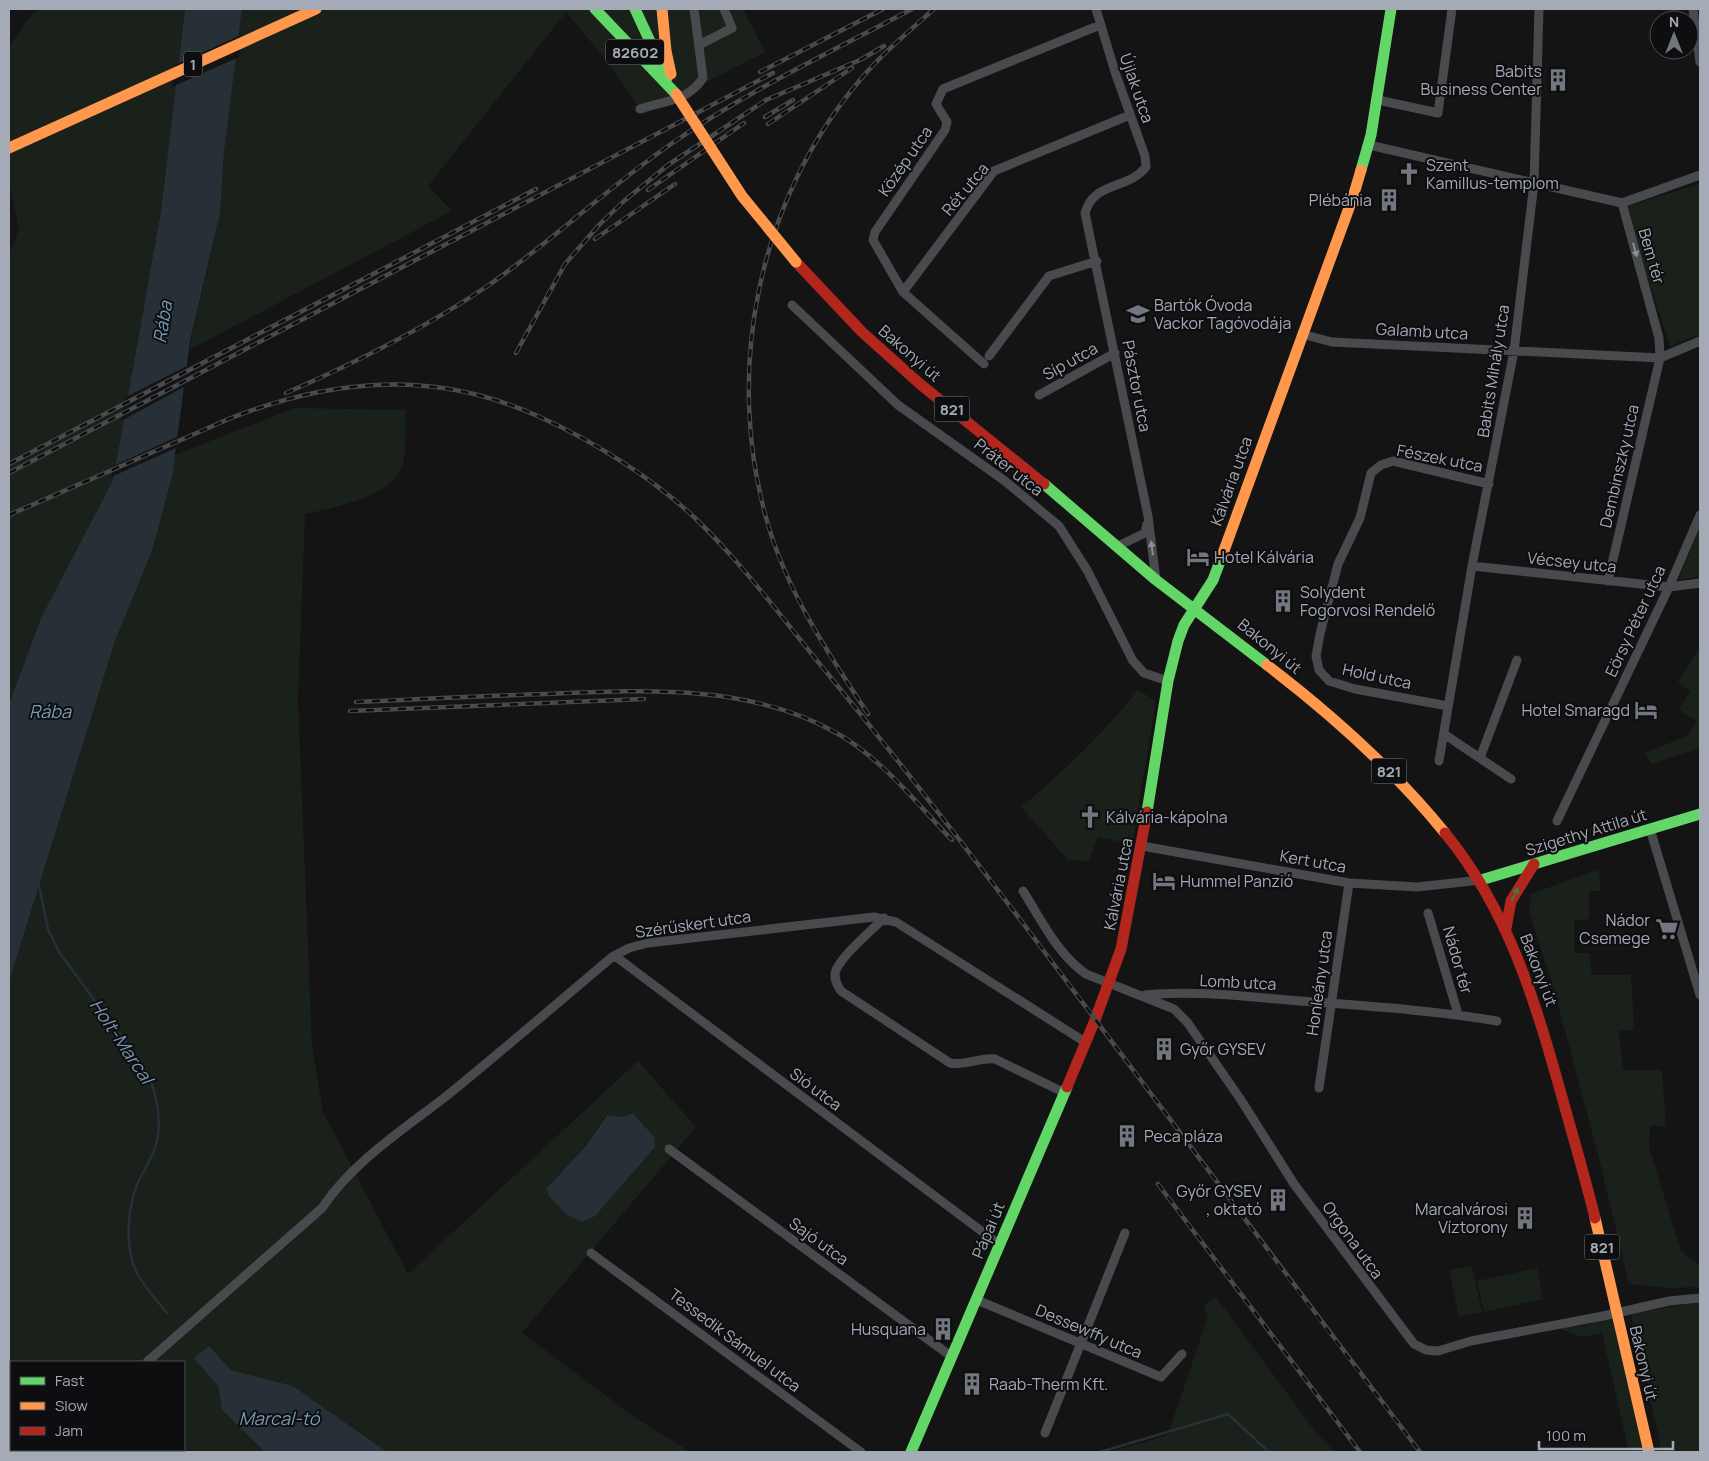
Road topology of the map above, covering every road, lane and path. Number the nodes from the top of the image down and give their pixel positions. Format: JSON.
{"nodes":[{"id":1,"x":316,"y":9,"type":"edge"},
{"id":2,"x":595,"y":9,"type":"edge"},
{"id":3,"x":635,"y":9,"type":"edge"},
{"id":4,"x":662,"y":9,"type":"edge"},
{"id":5,"x":694,"y":9,"type":"edge"},
{"id":6,"x":724,"y":9,"type":"edge"},
{"id":7,"x":1096,"y":9,"type":"edge"},
{"id":8,"x":1391,"y":9,"type":"edge"},
{"id":9,"x":1452,"y":9,"type":"edge"},
{"id":10,"x":1539,"y":9,"type":"edge"},
{"id":11,"x":1693,"y":9,"type":"edge"},
{"id":12,"x":1100,"y":25,"type":"junction"},
{"id":13,"x":699,"y":45,"type":"junction"},
{"id":14,"x":1700,"y":62,"type":"edge"},
{"id":15,"x":676,"y":94,"type":"junction"},
{"id":16,"x":1378,"y":100,"type":"junction"},
{"id":17,"x":640,"y":109,"type":"dead end"},
{"id":18,"x":1130,"y":115,"type":"junction"},
{"id":19,"x":1369,"y":145,"type":"junction"},
{"id":20,"x":9,"y":148,"type":"edge"},
{"id":21,"x":1139,"y":175,"type":"joint"},
{"id":22,"x":1700,"y":175,"type":"edge"},
{"id":23,"x":1534,"y":184,"type":"junction"},
{"id":24,"x":1622,"y":203,"type":"junction"},
{"id":25,"x":1097,"y":261,"type":"junction"},
{"id":26,"x":903,"y":292,"type":"junction"},
{"id":27,"x":792,"y":305,"type":"dead end"},
{"id":28,"x":1302,"y":334,"type":"junction"},
{"id":29,"x":1700,"y":341,"type":"edge"},
{"id":30,"x":1514,"y":351,"type":"junction"},
{"id":31,"x":1115,"y":353,"type":"junction"},
{"id":32,"x":989,"y":356,"type":"dead end"},
{"id":33,"x":1660,"y":358,"type":"junction"},
{"id":34,"x":984,"y":364,"type":"dead end"},
{"id":35,"x":1040,"y":395,"type":"dead end"},
{"id":36,"x":1489,"y":484,"type":"junction"},
{"id":37,"x":1700,"y":514,"type":"edge"},
{"id":38,"x":1148,"y":516,"type":"junction"},
{"id":39,"x":1118,"y":546,"type":"junction"},
{"id":40,"x":1472,"y":566,"type":"junction"},
{"id":41,"x":1156,"y":580,"type":"junction"},
{"id":42,"x":1608,"y":580,"type":"junction"},
{"id":43,"x":1700,"y":583,"type":"edge"},
{"id":44,"x":1669,"y":587,"type":"junction"},
{"id":45,"x":1194,"y":609,"type":"junction"},
{"id":46,"x":1316,"y":656,"type":"joint"},
{"id":47,"x":1517,"y":660,"type":"dead end"},
{"id":48,"x":1168,"y":681,"type":"junction"},
{"id":49,"x":1448,"y":706,"type":"junction"},
{"id":50,"x":1444,"y":734,"type":"junction"},
{"id":51,"x":1480,"y":758,"type":"junction"},
{"id":52,"x":1439,"y":761,"type":"dead end"},
{"id":53,"x":1511,"y":779,"type":"dead end"},
{"id":54,"x":1700,"y":814,"type":"edge"},
{"id":55,"x":1557,"y":821,"type":"dead end"},
{"id":56,"x":1650,"y":829,"type":"junction"},
{"id":57,"x":1142,"y":846,"type":"junction"},
{"id":58,"x":1534,"y":864,"type":"junction"},
{"id":59,"x":1481,"y":880,"type":"junction"},
{"id":60,"x":1349,"y":883,"type":"junction"},
{"id":61,"x":1023,"y":891,"type":"dead end"},
{"id":62,"x":1428,"y":913,"type":"dead end"},
{"id":63,"x":884,"y":918,"type":"junction"},
{"id":64,"x":1506,"y":928,"type":"junction"},
{"id":65,"x":615,"y":956,"type":"junction"},
{"id":66,"x":1110,"y":982,"type":"junction"},
{"id":67,"x":1700,"y":995,"type":"edge"},
{"id":68,"x":1142,"y":996,"type":"junction"},
{"id":69,"x":1332,"y":1003,"type":"junction"},
{"id":70,"x":1458,"y":1014,"type":"junction"},
{"id":71,"x":1096,"y":1020,"type":"joint"},
{"id":72,"x":1497,"y":1021,"type":"dead end"},
{"id":73,"x":1085,"y":1042,"type":"junction"},
{"id":74,"x":1319,"y":1088,"type":"dead end"},
{"id":75,"x":1063,"y":1092,"type":"junction"},
{"id":76,"x":669,"y":1149,"type":"dead end"},
{"id":77,"x":1125,"y":1233,"type":"dead end"},
{"id":78,"x":1000,"y":1245,"type":"junction"},
{"id":79,"x":591,"y":1253,"type":"dead end"},
{"id":80,"x":1700,"y":1298,"type":"edge"},
{"id":81,"x":977,"y":1300,"type":"junction"},
{"id":82,"x":1616,"y":1313,"type":"junction"},
{"id":83,"x":1083,"y":1344,"type":"junction"},
{"id":84,"x":1182,"y":1354,"type":"dead end"},
{"id":85,"x":952,"y":1357,"type":"junction"},
{"id":86,"x":148,"y":1361,"type":"edge"},
{"id":87,"x":1045,"y":1433,"type":"dead end"},
{"id":88,"x":861,"y":1452,"type":"edge"},
{"id":89,"x":911,"y":1452,"type":"edge"},
{"id":90,"x":1649,"y":1452,"type":"edge"}],
"edges":[{"from":1,"to":20,"type":"main road","number":"1"},
{"from":2,"to":15,"type":"main road","number":"82602"},
{"from":3,"to":15,"type":"main road","name":"Bakonyi út","number":"821"},
{"from":4,"to":15,"type":"main road"},
{"from":5,"to":13,"type":"street"},
{"from":6,"to":13,"type":"street"},
{"from":7,"to":12,"type":"street","name":"Újlak utca"},
{"from":8,"to":16,"type":"main road","name":"Kálvária utca"},
{"from":9,"to":16,"type":"street"},
{"from":10,"to":23,"type":"street","name":"Babits Mihály utca"},
{"from":11,"to":14,"type":"street"},
{"from":12,"to":18,"type":"street","name":"Újlak utca"},
{"from":12,"to":26,"type":"street","name":"Közép utca"},
{"from":13,"to":17,"type":"street"},
{"from":15,"to":39,"type":"main road","name":"Bakonyi út","number":"821","bridge":true},
{"from":16,"to":19,"type":"main road","name":"Kálvária utca"},
{"from":18,"to":21,"type":"street","name":"Újlak utca"},
{"from":18,"to":26,"type":"street","name":"Rét utca"},
{"from":19,"to":23,"type":"street"},
{"from":19,"to":28,"type":"main road","name":"Kálvária utca"},
{"from":21,"to":25,"type":"street","name":"Pásztor utca"},
{"from":22,"to":24,"type":"street"},
{"from":23,"to":24,"type":"street"},
{"from":23,"to":30,"type":"street","name":"Babits Mihály utca"},
{"from":24,"to":33,"type":"street","name":"Bem tér","one_way":true},
{"from":25,"to":31,"type":"street","name":"Pásztor utca"},
{"from":25,"to":32,"type":"street"},
{"from":26,"to":34,"type":"street"},
{"from":27,"to":48,"type":"street","name":"Práter utca"},
{"from":28,"to":30,"type":"street","name":"Galamb utca"},
{"from":28,"to":45,"type":"main road","name":"Kálvária utca"},
{"from":29,"to":33,"type":"street"},
{"from":30,"to":33,"type":"street","name":"Galamb utca"},
{"from":30,"to":36,"type":"street","name":"Babits Mihály utca"},
{"from":31,"to":35,"type":"street","name":"Síp utca"},
{"from":31,"to":38,"type":"street","name":"Pásztor utca"},
{"from":33,"to":42,"type":"street","name":"Dembinszky utca"},
{"from":36,"to":40,"type":"street","name":"Babits Mihály utca"},
{"from":36,"to":46,"type":"street","name":"Fészek utca"},
{"from":37,"to":44,"type":"street","name":"Eörsy Péter utca"},
{"from":38,"to":39,"type":"street"},
{"from":41,"to":38,"type":"street","name":"Pásztor utca","one_way":true},
{"from":39,"to":41,"type":"main road","name":"Bakonyi út","number":"821"},
{"from":40,"to":42,"type":"street","name":"Vécsey utca"},
{"from":40,"to":49,"type":"street","name":"Babits Mihály utca"},
{"from":41,"to":45,"type":"main road","name":"Bakonyi út","number":"821"},
{"from":42,"to":44,"type":"street","name":"Vécsey utca"},
{"from":43,"to":44,"type":"street","name":"Vécsey utca"},
{"from":44,"to":55,"type":"street","name":"Eörsy Péter utca"},
{"from":45,"to":48,"type":"main road","name":"Kálvária utca"},
{"from":45,"to":59,"type":"main road","name":"Bakonyi út","number":"821"},
{"from":46,"to":49,"type":"street","name":"Hold utca"},
{"from":47,"to":51,"type":"street"},
{"from":48,"to":57,"type":"main road","name":"Kálvária utca"},
{"from":49,"to":50,"type":"street","name":"Babits Mihály utca"},
{"from":50,"to":51,"type":"street"},
{"from":50,"to":52,"type":"street","name":"Babits Mihály utca"},
{"from":51,"to":53,"type":"street"},
{"from":54,"to":56,"type":"main road","name":"Szigethy Attila út"},
{"from":56,"to":58,"type":"main road","name":"Szigethy Attila út"},
{"from":56,"to":67,"type":"street"},
{"from":57,"to":60,"type":"street","name":"Kert utca"},
{"from":57,"to":66,"type":"main road","name":"Kálvária utca"},
{"from":58,"to":59,"type":"main road","name":"Szigethy Attila út"},
{"from":64,"to":58,"type":"main road","one_way":true},
{"from":59,"to":60,"type":"street","name":"Kert utca"},
{"from":59,"to":64,"type":"main road","name":"Bakonyi út","number":"821"},
{"from":60,"to":69,"type":"street","name":"Honleány utca"},
{"from":61,"to":66,"type":"street","name":"Lomb utca"},
{"from":62,"to":70,"type":"street","name":"Nádor tér"},
{"from":63,"to":65,"type":"street","name":"Szérűskert utca"},
{"from":63,"to":73,"type":"street","name":"Szérűskert utca"},
{"from":63,"to":75,"type":"street"},
{"from":64,"to":82,"type":"main road","name":"Bakonyi út","number":"821"},
{"from":65,"to":78,"type":"street","name":"Sió utca"},
{"from":65,"to":86,"type":"street","name":"Szérűskert utca"},
{"from":66,"to":68,"type":"street","name":"Lomb utca"},
{"from":66,"to":71,"type":"main road","name":"Kálvária utca"},
{"from":68,"to":69,"type":"street","name":"Lomb utca"},
{"from":68,"to":82,"type":"street","name":"Orgona utca"},
{"from":69,"to":70,"type":"street","name":"Lomb utca"},
{"from":69,"to":74,"type":"street","name":"Honleány utca"},
{"from":70,"to":72,"type":"street","name":"Lomb utca"},
{"from":71,"to":73,"type":"main road","name":"Pápai út"},
{"from":73,"to":75,"type":"main road","name":"Pápai út"},
{"from":75,"to":78,"type":"main road","name":"Pápai út"},
{"from":76,"to":85,"type":"street","name":"Sajó utca"},
{"from":77,"to":83,"type":"street"},
{"from":78,"to":81,"type":"main road","name":"Pápai út"},
{"from":79,"to":88,"type":"street","name":"Tessedik Sámuel utca"},
{"from":80,"to":82,"type":"street","name":"Orgona utca"},
{"from":81,"to":83,"type":"street","name":"Dessewffy utca"},
{"from":81,"to":85,"type":"main road","name":"Pápai út"},
{"from":82,"to":90,"type":"main road","name":"Bakonyi út","number":"821"},
{"from":83,"to":84,"type":"street","name":"Dessewffy utca"},
{"from":83,"to":87,"type":"street"},
{"from":85,"to":89,"type":"main road","name":"Pápai út"}]}
